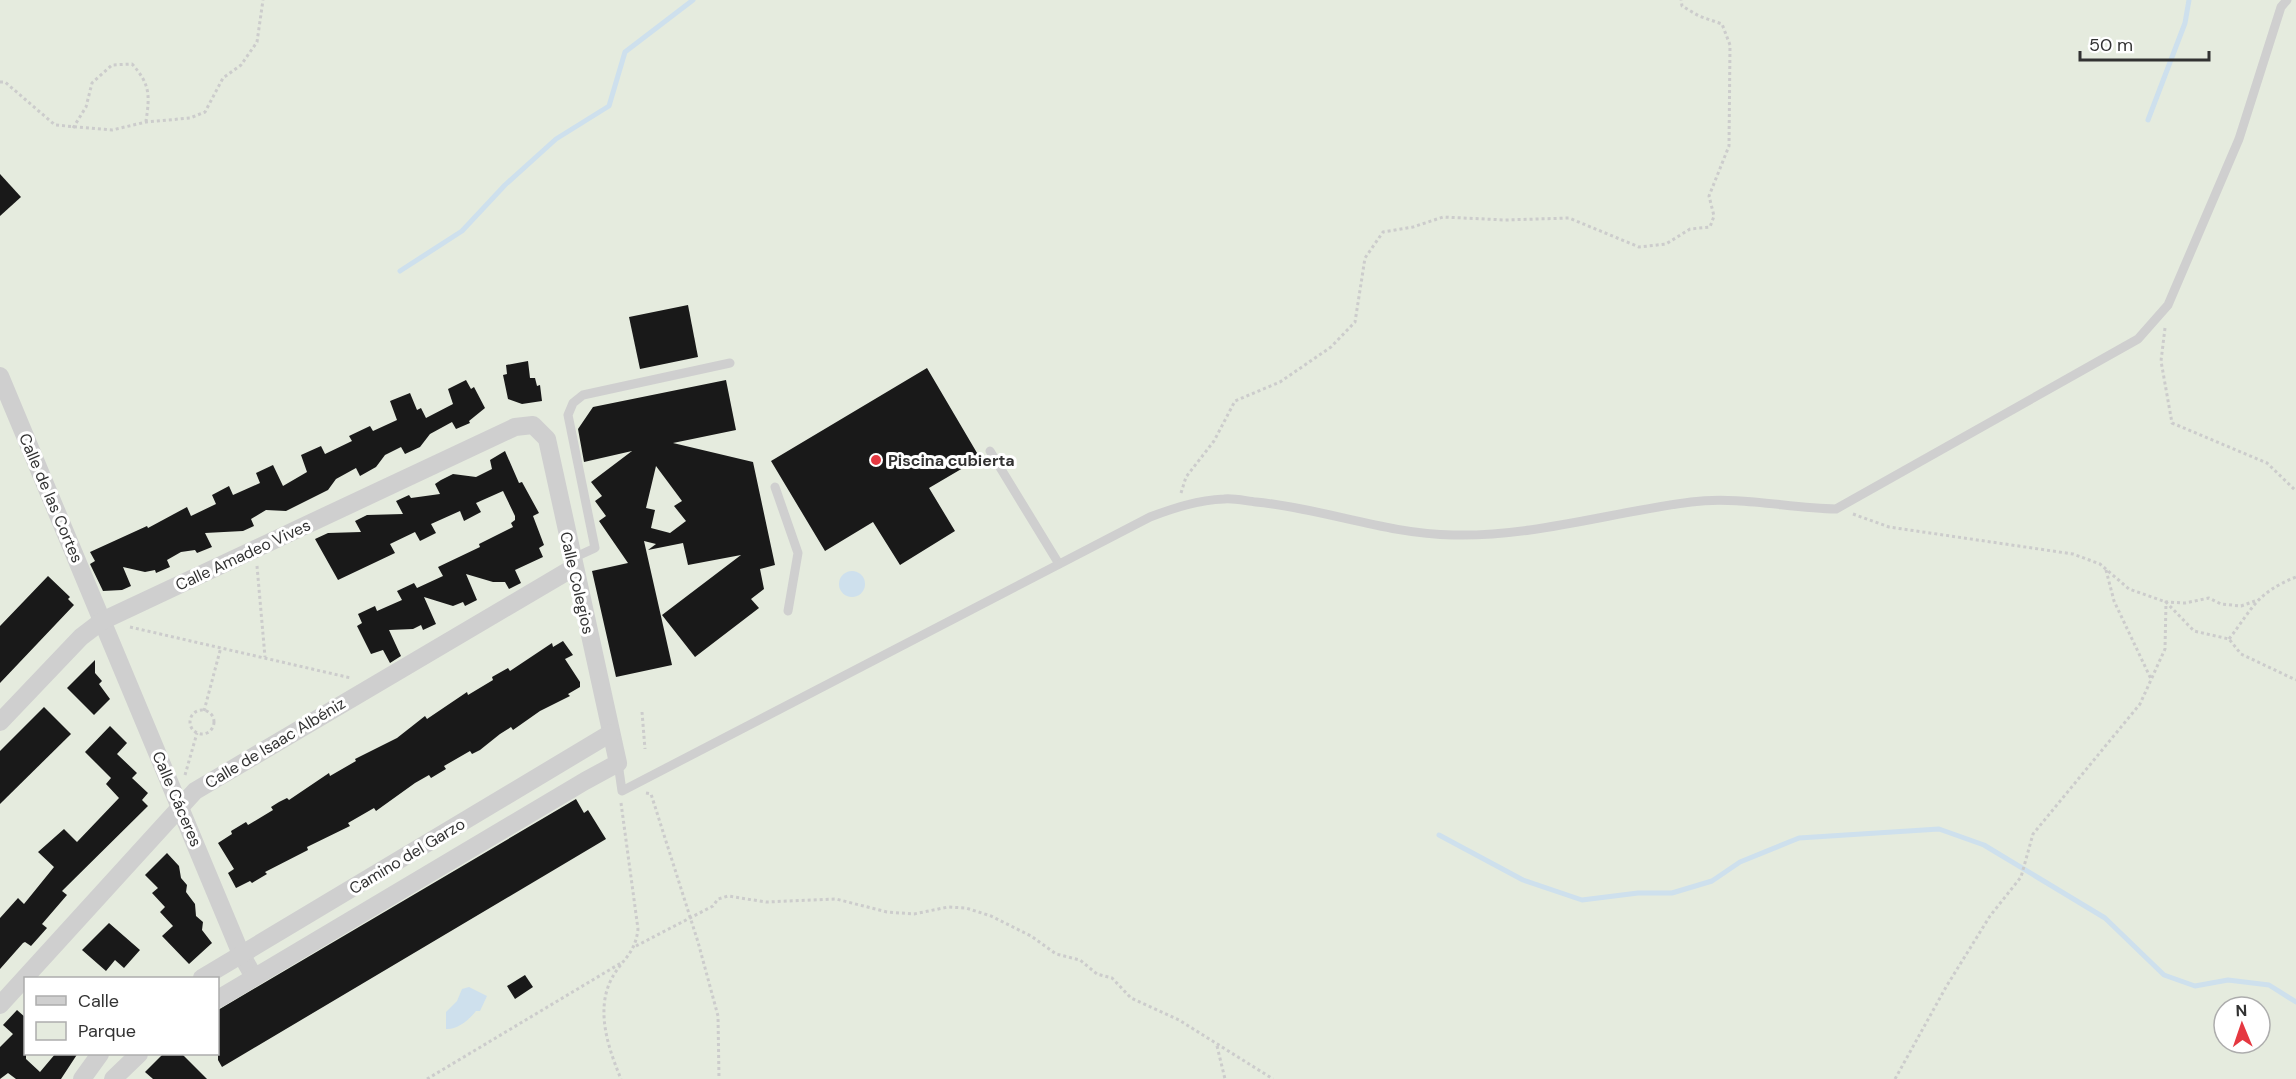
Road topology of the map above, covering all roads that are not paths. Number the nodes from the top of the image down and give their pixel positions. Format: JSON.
{"nodes":[{"id":1,"x":2287,"y":0,"type":"edge"},
{"id":2,"x":730,"y":363,"type":"dead end"},
{"id":3,"x":0,"y":376,"type":"edge"},
{"id":4,"x":515,"y":427,"type":"joint"},
{"id":5,"x":990,"y":451,"type":"dead end"},
{"id":6,"x":775,"y":487,"type":"dead end"},
{"id":7,"x":572,"y":563,"type":"junction"},
{"id":8,"x":1059,"y":564,"type":"junction"},
{"id":9,"x":788,"y":611,"type":"dead end"},
{"id":10,"x":110,"y":617,"type":"junction"},
{"id":11,"x":0,"y":722,"type":"edge"},
{"id":12,"x":611,"y":733,"type":"junction"},
{"id":13,"x":618,"y":763,"type":"junction"},
{"id":14,"x":180,"y":808,"type":"junction"},
{"id":15,"x":241,"y":954,"type":"junction"},
{"id":16,"x":26,"y":977,"type":"edge"},
{"id":17,"x":204,"y":977,"type":"edge"},
{"id":18,"x":254,"y":977,"type":"junction"},
{"id":19,"x":24,"y":979,"type":"edge"},
{"id":20,"x":219,"y":998,"type":"edge"},
{"id":21,"x":0,"y":1005,"type":"edge"},
{"id":22,"x":137,"y":1055,"type":"edge"},
{"id":23,"x":97,"y":1058,"type":"edge"},
{"id":24,"x":82,"y":1079,"type":"edge"},
{"id":25,"x":113,"y":1079,"type":"edge"}],
"edges":[{"from":1,"to":8,"type":"lane"},
{"from":2,"to":7,"type":"lane"},
{"from":3,"to":10,"type":"street","name":"Calle de las Cortes"},
{"from":4,"to":7,"type":"street","name":"Calle Colegios"},
{"from":4,"to":10,"type":"street","name":"Calle Amadeo Vives"},
{"from":5,"to":8,"type":"lane"},
{"from":6,"to":9,"type":"lane"},
{"from":7,"to":12,"type":"street","name":"Calle Colegios"},
{"from":7,"to":14,"type":"street","name":"Calle de Isaac Albéniz"},
{"from":8,"to":13,"type":"lane"},
{"from":10,"to":11,"type":"street","name":"Calle Amadeo Vives"},
{"from":10,"to":14,"type":"street","name":"Calle Cáceres"},
{"from":12,"to":13,"type":"street","name":"Calle Colegios"},
{"from":12,"to":15,"type":"street","name":"Camino del Garzo"},
{"from":13,"to":18,"type":"street","name":"Camino del Garzo"},
{"from":14,"to":15,"type":"street","name":"Calle Cáceres"},
{"from":14,"to":16,"type":"street","name":"Calle de Isaac Albéniz"},
{"from":15,"to":17,"type":"street","name":"Camino del Garzo"},
{"from":15,"to":18,"type":"street","name":"Calle Cáceres"},
{"from":18,"to":20,"type":"street","name":"Camino del Garzo"},
{"from":19,"to":21,"type":"street","name":"Calle de Isaac Albéniz"},
{"from":22,"to":25,"type":"street"},
{"from":23,"to":24,"type":"street"},
{"from":23,"to":25,"type":"street"}]}
